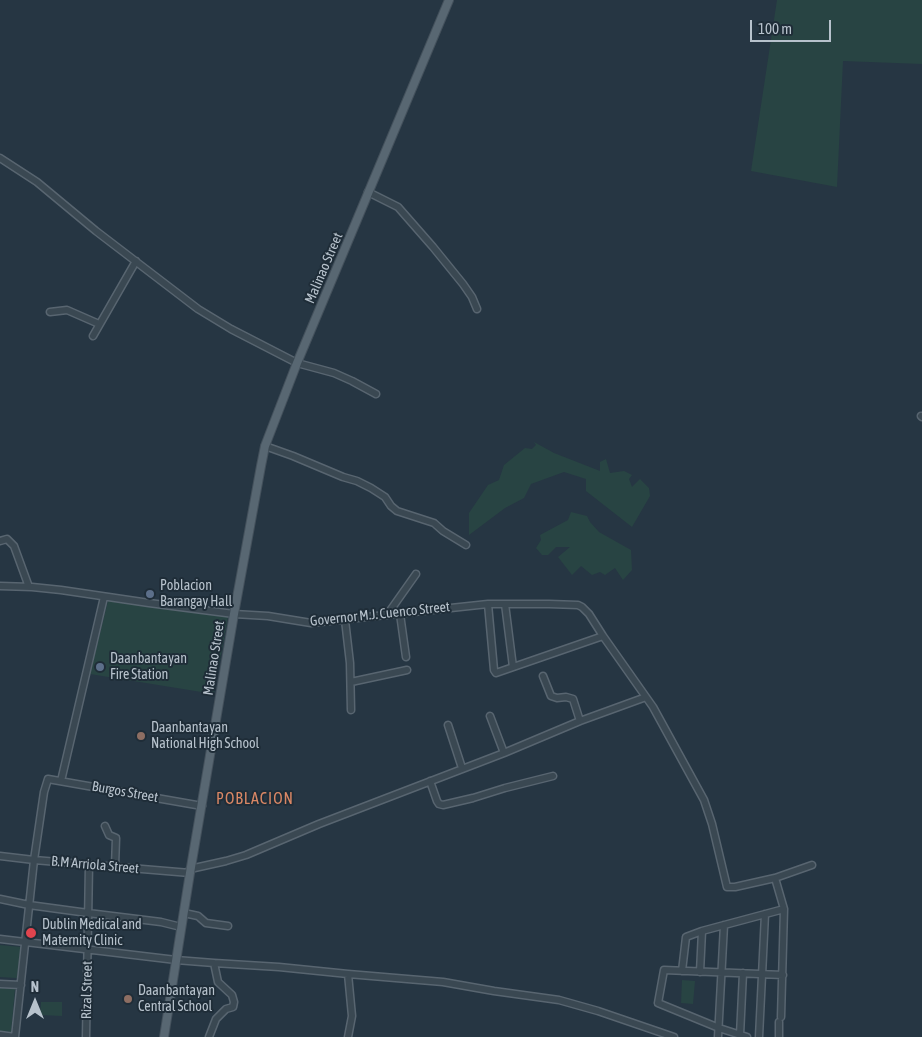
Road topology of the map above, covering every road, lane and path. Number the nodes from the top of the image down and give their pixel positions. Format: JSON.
{"nodes":[{"id":1,"x":449,"y":0,"type":"edge"},
{"id":2,"x":0,"y":158,"type":"edge"},
{"id":3,"x":368,"y":192,"type":"junction"},
{"id":4,"x":136,"y":260,"type":"junction"},
{"id":5,"x":477,"y":309,"type":"dead end"},
{"id":6,"x":50,"y":312,"type":"dead end"},
{"id":7,"x":100,"y":324,"type":"junction"},
{"id":8,"x":93,"y":336,"type":"dead end"},
{"id":9,"x":297,"y":363,"type":"junction"},
{"id":10,"x":376,"y":394,"type":"dead end"},
{"id":11,"x":265,"y":446,"type":"junction"},
{"id":12,"x":0,"y":541,"type":"edge"},
{"id":13,"x":466,"y":545,"type":"dead end"},
{"id":14,"x":416,"y":574,"type":"dead end"},
{"id":15,"x":0,"y":586,"type":"edge"},
{"id":16,"x":29,"y":587,"type":"junction"},
{"id":17,"x":104,"y":597,"type":"junction"},
{"id":18,"x":488,"y":604,"type":"junction"},
{"id":19,"x":505,"y":604,"type":"junction"},
{"id":20,"x":234,"y":614,"type":"junction"},
{"id":21,"x":400,"y":614,"type":"junction"},
{"id":22,"x":387,"y":615,"type":"junction"},
{"id":23,"x":345,"y":620,"type":"junction"},
{"id":24,"x":603,"y":636,"type":"junction"},
{"id":25,"x":406,"y":657,"type":"dead end"},
{"id":26,"x":514,"y":667,"type":"junction"},
{"id":27,"x":407,"y":670,"type":"dead end"},
{"id":28,"x":543,"y":676,"type":"dead end"},
{"id":29,"x":351,"y":682,"type":"junction"},
{"id":30,"x":646,"y":697,"type":"junction"},
{"id":31,"x":351,"y":710,"type":"dead end"},
{"id":32,"x":490,"y":716,"type":"dead end"},
{"id":33,"x":580,"y":721,"type":"junction"},
{"id":34,"x":448,"y":725,"type":"dead end"},
{"id":35,"x":504,"y":753,"type":"junction"},
{"id":36,"x":462,"y":768,"type":"junction"},
{"id":37,"x":553,"y":776,"type":"dead end"},
{"id":38,"x":61,"y":781,"type":"junction"},
{"id":39,"x":430,"y":781,"type":"junction"},
{"id":40,"x":202,"y":806,"type":"junction"},
{"id":41,"x":104,"y":826,"type":"dead end"},
{"id":42,"x":0,"y":856,"type":"edge"},
{"id":43,"x":34,"y":860,"type":"junction"},
{"id":44,"x":88,"y":865,"type":"junction"},
{"id":45,"x":812,"y":865,"type":"dead end"},
{"id":46,"x":115,"y":867,"type":"junction"},
{"id":47,"x":190,"y":871,"type":"junction"},
{"id":48,"x":775,"y":878,"type":"junction"},
{"id":49,"x":0,"y":899,"type":"edge"},
{"id":50,"x":29,"y":904,"type":"junction"},
{"id":51,"x":784,"y":909,"type":"junction"},
{"id":52,"x":88,"y":913,"type":"junction"},
{"id":53,"x":184,"y":913,"type":"junction"},
{"id":54,"x":765,"y":914,"type":"junction"},
{"id":55,"x":724,"y":925,"type":"junction"},
{"id":56,"x":228,"y":926,"type":"dead end"},
{"id":57,"x":182,"y":927,"type":"junction"},
{"id":58,"x":702,"y":931,"type":"junction"},
{"id":59,"x":0,"y":939,"type":"edge"},
{"id":60,"x":25,"y":943,"type":"junction"},
{"id":61,"x":88,"y":949,"type":"junction"},
{"id":62,"x":176,"y":960,"type":"junction"},
{"id":63,"x":214,"y":964,"type":"junction"},
{"id":64,"x":682,"y":971,"type":"junction"},
{"id":65,"x":700,"y":972,"type":"junction"},
{"id":66,"x":722,"y":973,"type":"junction"},
{"id":67,"x":743,"y":973,"type":"junction"},
{"id":68,"x":348,"y":974,"type":"junction"},
{"id":69,"x":763,"y":974,"type":"junction"},
{"id":70,"x":783,"y":975,"type":"junction"},
{"id":71,"x":0,"y":984,"type":"edge"},
{"id":72,"x":21,"y":985,"type":"junction"},
{"id":73,"x":720,"y":1028,"type":"junction"},
{"id":74,"x":0,"y":1035,"type":"edge"},
{"id":75,"x":744,"y":1036,"type":"edge"},
{"id":76,"x":15,"y":1037,"type":"edge"},
{"id":77,"x":86,"y":1037,"type":"edge"},
{"id":78,"x":164,"y":1037,"type":"edge"},
{"id":79,"x":209,"y":1037,"type":"edge"},
{"id":80,"x":348,"y":1037,"type":"edge"},
{"id":81,"x":674,"y":1037,"type":"edge"},
{"id":82,"x":718,"y":1037,"type":"edge"},
{"id":83,"x":759,"y":1037,"type":"edge"},
{"id":84,"x":779,"y":1037,"type":"edge"}],
"edges":[{"from":1,"to":3,"type":"main road","name":"Malinao Street"},
{"from":2,"to":4,"type":"street"},
{"from":3,"to":5,"type":"street"},
{"from":3,"to":9,"type":"main road","name":"Malinao Street"},
{"from":4,"to":7,"type":"street"},
{"from":4,"to":9,"type":"street"},
{"from":6,"to":7,"type":"street"},
{"from":7,"to":8,"type":"street"},
{"from":9,"to":10,"type":"street"},
{"from":9,"to":11,"type":"main road","name":"Malinao Street"},
{"from":11,"to":13,"type":"street"},
{"from":11,"to":20,"type":"main road","name":"Malinao Street"},
{"from":12,"to":16,"type":"street"},
{"from":14,"to":22,"type":"street"},
{"from":15,"to":16,"type":"street","name":"Governor M.J. Cuenco Street"},
{"from":16,"to":17,"type":"street","name":"Governor M.J. Cuenco Street"},
{"from":17,"to":20,"type":"street","name":"Governor M.J. Cuenco Street"},
{"from":17,"to":38,"type":"street"},
{"from":18,"to":19,"type":"street","name":"Governor M.J. Cuenco Street"},
{"from":18,"to":21,"type":"street","name":"Governor M.J. Cuenco Street"},
{"from":18,"to":26,"type":"street"},
{"from":19,"to":24,"type":"street","name":"Governor M.J. Cuenco Street"},
{"from":19,"to":26,"type":"street"},
{"from":20,"to":23,"type":"street","name":"Governor M.J. Cuenco Street"},
{"from":20,"to":40,"type":"main road","name":"Malinao Street"},
{"from":21,"to":22,"type":"street","name":"Governor M.J. Cuenco Street"},
{"from":21,"to":25,"type":"street"},
{"from":22,"to":23,"type":"street","name":"Governor M.J. Cuenco Street"},
{"from":23,"to":29,"type":"street"},
{"from":24,"to":26,"type":"street"},
{"from":24,"to":30,"type":"street"},
{"from":27,"to":29,"type":"street"},
{"from":28,"to":33,"type":"street"},
{"from":29,"to":31,"type":"street"},
{"from":30,"to":33,"type":"street","name":"B.M Arriola Street"},
{"from":30,"to":48,"type":"street"},
{"from":32,"to":35,"type":"street"},
{"from":33,"to":35,"type":"street","name":"B.M Arriola Street"},
{"from":34,"to":36,"type":"street"},
{"from":35,"to":36,"type":"street","name":"B.M Arriola Street"},
{"from":36,"to":39,"type":"street","name":"B.M Arriola Street"},
{"from":37,"to":39,"type":"street"},
{"from":38,"to":40,"type":"street","name":"Burgos Street"},
{"from":38,"to":43,"type":"street","name":"Burgos Street"},
{"from":39,"to":47,"type":"street","name":"B.M Arriola Street"},
{"from":40,"to":47,"type":"main road","name":"Malinao Street"},
{"from":41,"to":46,"type":"street"},
{"from":42,"to":43,"type":"street","name":"B.M Arriola Street"},
{"from":43,"to":44,"type":"street","name":"B.M Arriola Street"},
{"from":43,"to":50,"type":"street"},
{"from":44,"to":46,"type":"street","name":"B.M Arriola Street"},
{"from":44,"to":52,"type":"street","name":"Rizal Street"},
{"from":45,"to":48,"type":"street"},
{"from":46,"to":47,"type":"street","name":"B.M Arriola Street"},
{"from":47,"to":53,"type":"main road","name":"Malinao Street"},
{"from":48,"to":51,"type":"street"},
{"from":49,"to":50,"type":"street"},
{"from":50,"to":52,"type":"street"},
{"from":50,"to":60,"type":"street"},
{"from":51,"to":54,"type":"street"},
{"from":51,"to":70,"type":"street"},
{"from":52,"to":57,"type":"street"},
{"from":52,"to":61,"type":"street","name":"Rizal Street"},
{"from":53,"to":56,"type":"street"},
{"from":53,"to":57,"type":"main road","name":"Malinao Street"},
{"from":54,"to":55,"type":"street"},
{"from":54,"to":69,"type":"street"},
{"from":55,"to":58,"type":"street"},
{"from":55,"to":66,"type":"street"},
{"from":57,"to":62,"type":"main road","name":"Malinao Street"},
{"from":58,"to":64,"type":"street"},
{"from":58,"to":65,"type":"street"},
{"from":59,"to":60,"type":"street"},
{"from":60,"to":61,"type":"street"},
{"from":60,"to":72,"type":"street"},
{"from":61,"to":62,"type":"street"},
{"from":61,"to":77,"type":"street","name":"Rizal Street"},
{"from":62,"to":63,"type":"street"},
{"from":62,"to":78,"type":"main road","name":"Malinao Street"},
{"from":63,"to":68,"type":"street"},
{"from":63,"to":79,"type":"street"},
{"from":64,"to":65,"type":"street"},
{"from":64,"to":73,"type":"street"},
{"from":65,"to":66,"type":"street"},
{"from":66,"to":67,"type":"street"},
{"from":66,"to":73,"type":"street"},
{"from":67,"to":69,"type":"street"},
{"from":67,"to":75,"type":"street"},
{"from":68,"to":80,"type":"street"},
{"from":68,"to":81,"type":"street"},
{"from":69,"to":70,"type":"street"},
{"from":69,"to":83,"type":"street"},
{"from":70,"to":84,"type":"street"},
{"from":71,"to":72,"type":"street"},
{"from":72,"to":76,"type":"street"},
{"from":73,"to":75,"type":"street"},
{"from":73,"to":82,"type":"street"},
{"from":74,"to":76,"type":"street"}]}
